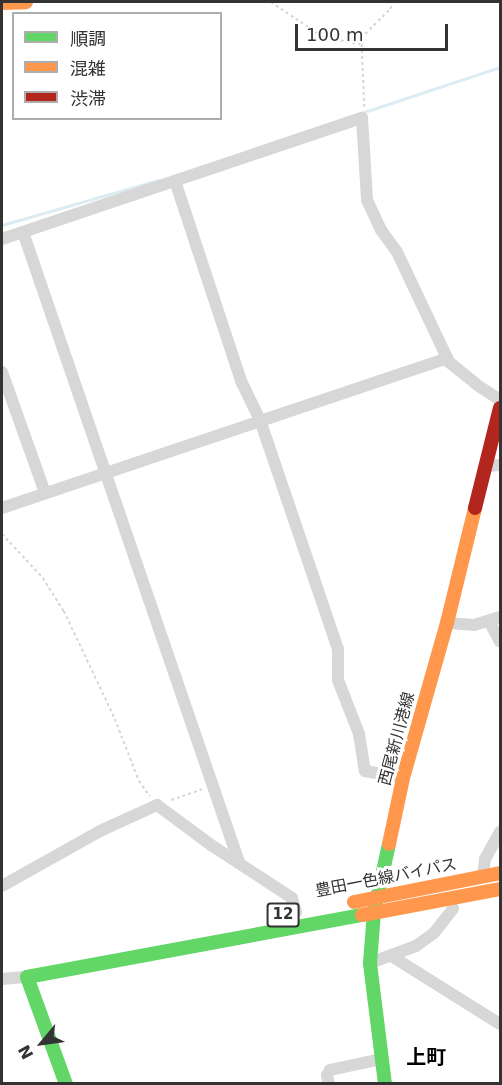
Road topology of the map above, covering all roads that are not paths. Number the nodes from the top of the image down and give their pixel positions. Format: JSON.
{"nodes":[{"id":1,"x":26,"y":2,"type":"edge"},
{"id":2,"x":2,"y":3,"type":"edge"},
{"id":3,"x":175,"y":181,"type":"junction"},
{"id":4,"x":23,"y":232,"type":"junction"},
{"id":5,"x":2,"y":238,"type":"edge"},
{"id":6,"x":447,"y":358,"type":"junction"},
{"id":7,"x":2,"y":372,"type":"edge"},
{"id":8,"x":501,"y":400,"type":"edge"},
{"id":9,"x":501,"y":408,"type":"edge"},
{"id":10,"x":260,"y":420,"type":"junction"},
{"id":11,"x":494,"y":465,"type":"edge"},
{"id":12,"x":105,"y":472,"type":"junction"},
{"id":13,"x":45,"y":493,"type":"junction"},
{"id":14,"x":2,"y":508,"type":"edge"},
{"id":15,"x":495,"y":620,"type":"edge"},
{"id":16,"x":447,"y":623,"type":"junction"},
{"id":17,"x":501,"y":642,"type":"edge"},
{"id":18,"x":403,"y":777,"type":"junction"},
{"id":19,"x":501,"y":832,"type":"edge"},
{"id":20,"x":239,"y":862,"type":"junction"},
{"id":21,"x":501,"y":873,"type":"edge"},
{"id":22,"x":483,"y":876,"type":"junction"},
{"id":23,"x":2,"y":886,"type":"edge"},
{"id":24,"x":501,"y":889,"type":"edge"},
{"id":25,"x":377,"y":898,"type":"junction"},
{"id":26,"x":331,"y":906,"type":"dead end"},
{"id":27,"x":453,"y":909,"type":"dead end"},
{"id":28,"x":296,"y":912,"type":"dead end"},
{"id":29,"x":374,"y":912,"type":"junction"},
{"id":30,"x":135,"y":942,"type":"dead end"},
{"id":31,"x":393,"y":957,"type":"junction"},
{"id":32,"x":370,"y":963,"type":"junction"},
{"id":33,"x":71,"y":968,"type":"junction"},
{"id":34,"x":27,"y":977,"type":"junction"},
{"id":35,"x":2,"y":979,"type":"edge"},
{"id":36,"x":501,"y":1024,"type":"edge"},
{"id":37,"x":381,"y":1059,"type":"junction"},
{"id":38,"x":66,"y":1083,"type":"edge"},
{"id":39,"x":329,"y":1083,"type":"edge"},
{"id":40,"x":385,"y":1083,"type":"edge"}],
"edges":[{"from":1,"to":2,"type":"main road"},
{"from":3,"to":4,"type":"street"},
{"from":3,"to":6,"type":"street"},
{"from":3,"to":10,"type":"street"},
{"from":4,"to":5,"type":"street"},
{"from":4,"to":12,"type":"street"},
{"from":6,"to":8,"type":"street"},
{"from":6,"to":10,"type":"street"},
{"from":7,"to":13,"type":"street"},
{"from":9,"to":11,"type":"main road","name":"西尾新川港線"},
{"from":10,"to":12,"type":"street"},
{"from":10,"to":18,"type":"street"},
{"from":11,"to":16,"type":"main road","name":"西尾新川港線"},
{"from":12,"to":13,"type":"street"},
{"from":12,"to":20,"type":"street"},
{"from":13,"to":14,"type":"street"},
{"from":15,"to":16,"type":"street"},
{"from":15,"to":17,"type":"street"},
{"from":16,"to":18,"type":"main road","name":"西尾新川港線"},
{"from":18,"to":25,"type":"main road","name":"西尾新川港線"},
{"from":19,"to":22,"type":"street"},
{"from":20,"to":23,"type":"street"},
{"from":20,"to":28,"type":"street"},
{"from":21,"to":22,"type":"main road","name":"豊田一色線バイパス"},
{"from":22,"to":25,"type":"main road","name":"豊田一色線バイパス"},
{"from":24,"to":29,"type":"main road","name":"豊田一色線バイパス","number":"12"},
{"from":25,"to":26,"type":"main road","name":"豊田一色線バイパス"},
{"from":25,"to":29,"type":"main road","name":"西尾新川港線"},
{"from":27,"to":31,"type":"street"},
{"from":29,"to":32,"type":"main road","name":"西尾新川港線"},
{"from":29,"to":33,"type":"main road","name":"豊田一色線バイパス","number":"12"},
{"from":30,"to":33,"type":"main road","name":"豊田一色線バイパス","number":"12"},
{"from":31,"to":32,"type":"street"},
{"from":31,"to":36,"type":"street"},
{"from":32,"to":37,"type":"main road","name":"西尾新川港線"},
{"from":33,"to":34,"type":"main road","name":"豊田一色線バイパス","number":"12"},
{"from":34,"to":35,"type":"street"},
{"from":34,"to":38,"type":"main road"},
{"from":37,"to":39,"type":"street"},
{"from":37,"to":40,"type":"main road","name":"西尾新川港線"}]}
